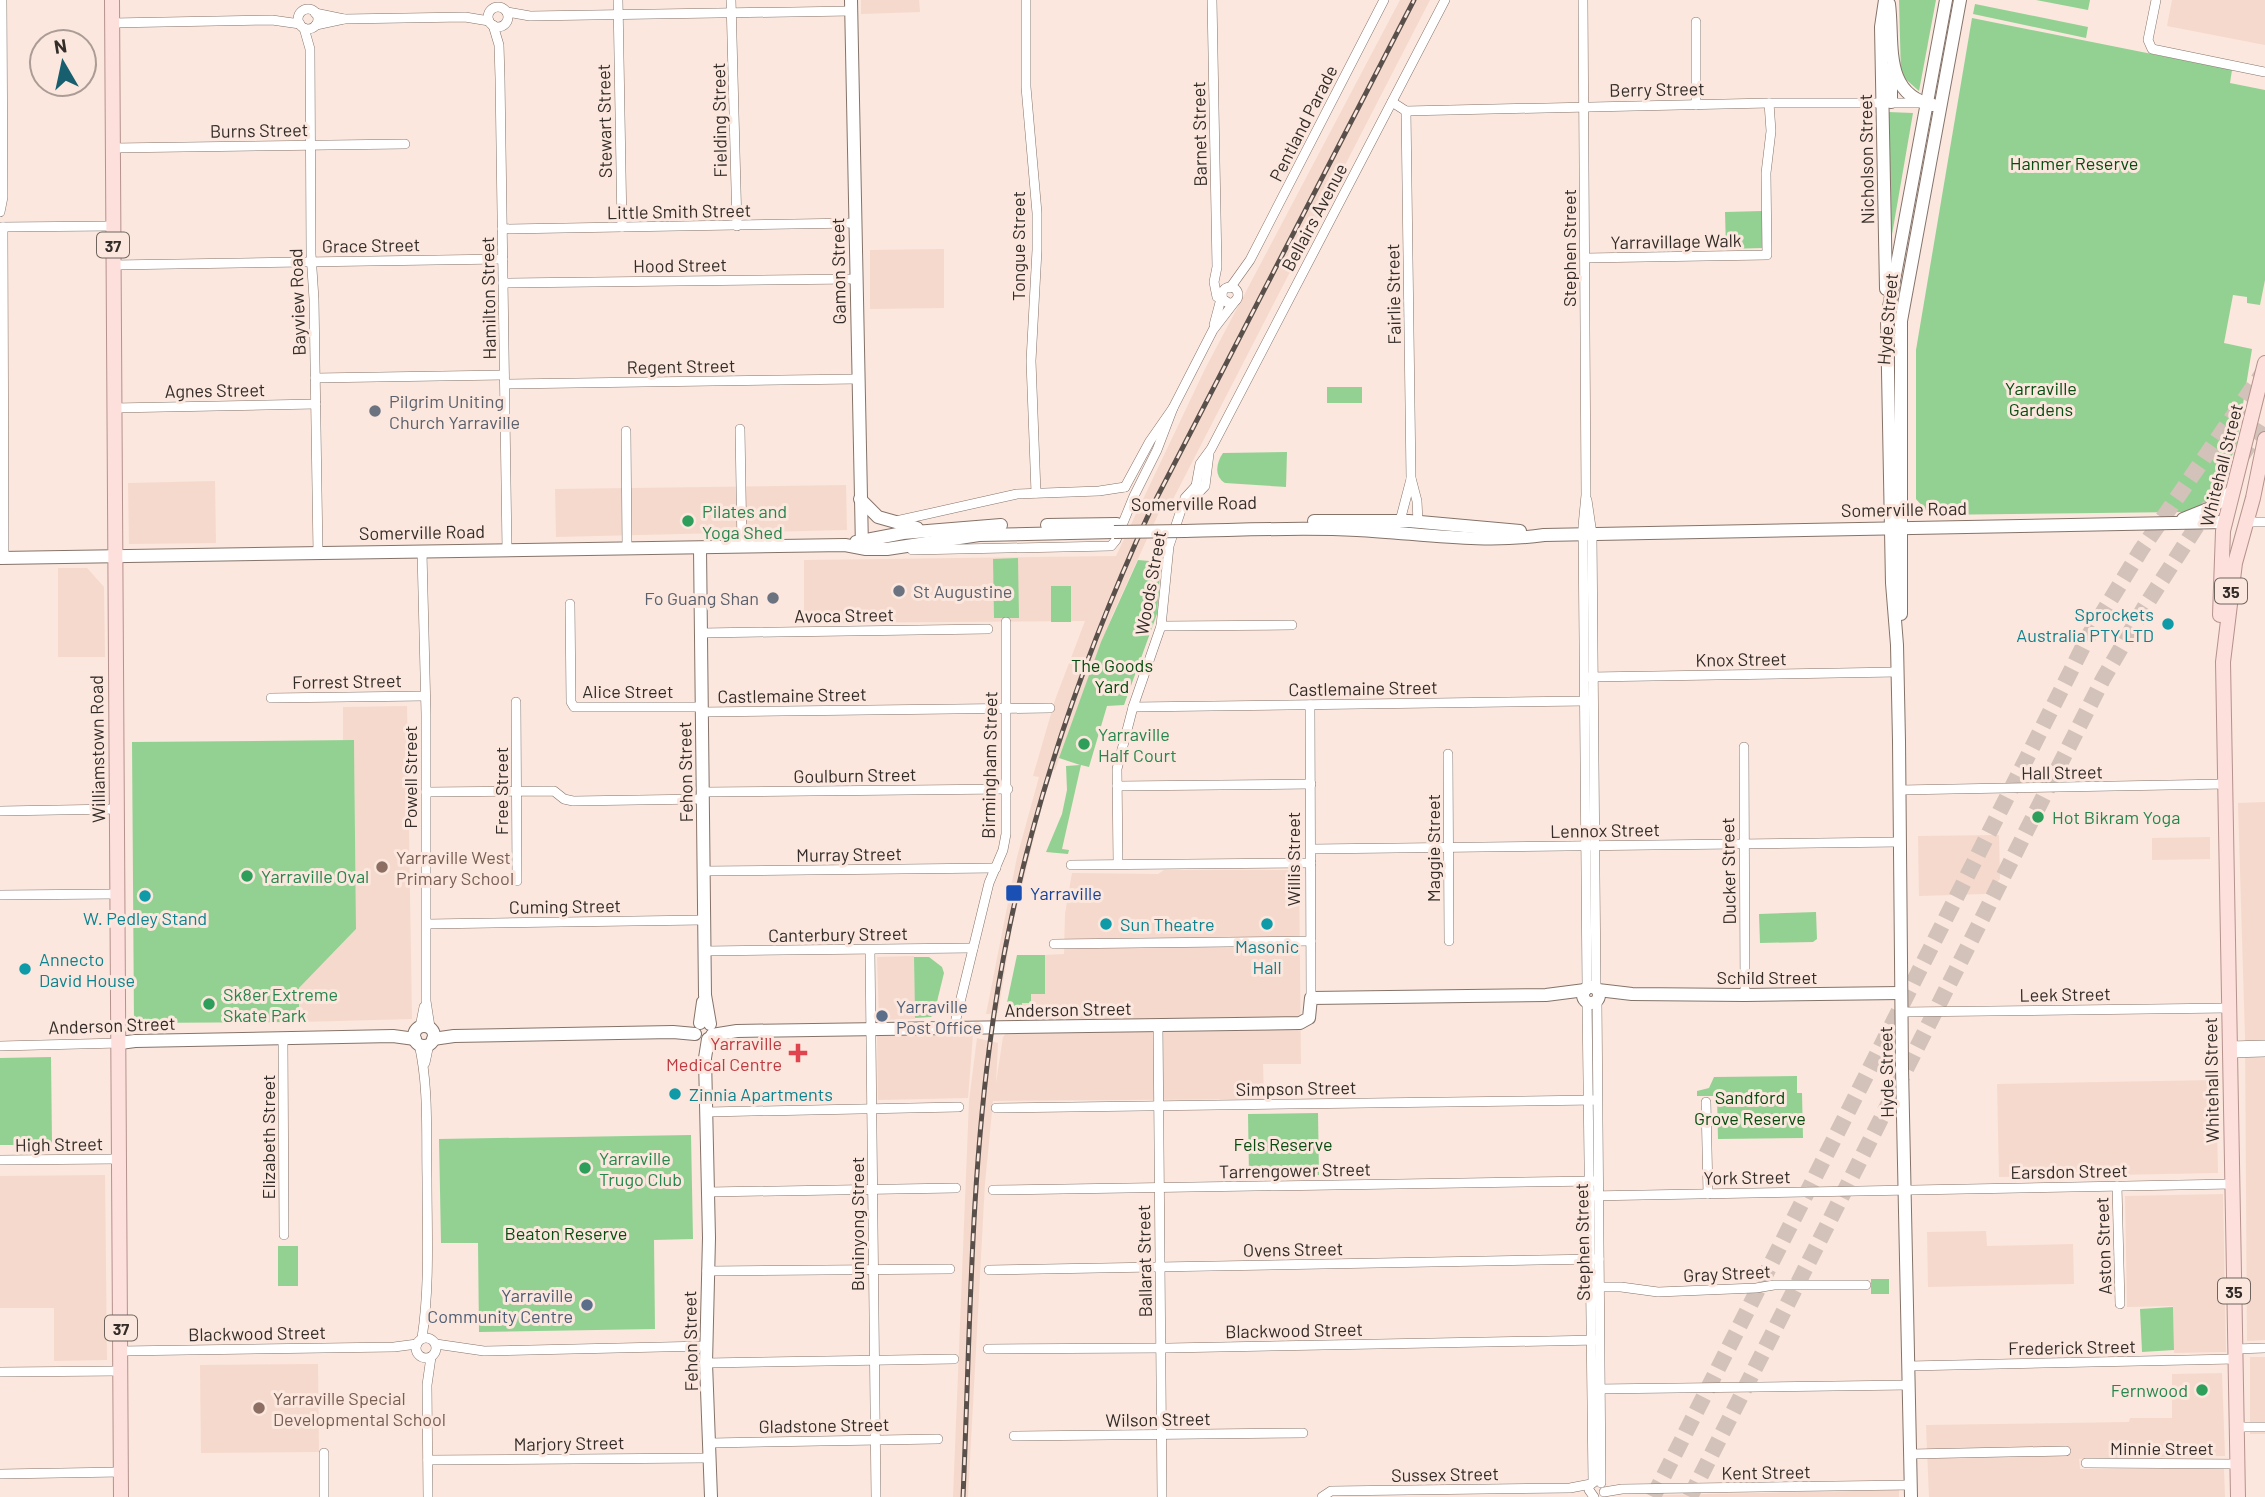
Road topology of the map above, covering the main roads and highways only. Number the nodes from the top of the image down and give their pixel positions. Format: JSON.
{"nodes":[{"id":1,"x":112,"y":0,"type":"edge"},
{"id":2,"x":2265,"y":363,"type":"edge"},
{"id":3,"x":2265,"y":439,"type":"edge"},
{"id":4,"x":2245,"y":522,"type":"junction"},
{"id":5,"x":2225,"y":523,"type":"junction"},
{"id":6,"x":2223,"y":662,"type":"junction"},
{"id":7,"x":121,"y":1497,"type":"edge"},
{"id":8,"x":2238,"y":1497,"type":"edge"}],
"edges":[{"from":1,"to":7,"type":"main road","name":"Williamstown Road","number":"37"},
{"from":2,"to":5,"type":"main road","name":"Whitehall Street","number":"35"},
{"from":3,"to":4,"type":"main road","name":"Whitehall Street","number":"35"},
{"from":4,"to":5,"type":"main road","name":"Somerville Road"},
{"from":4,"to":6,"type":"main road","name":"Whitehall Street","number":"35"},
{"from":5,"to":6,"type":"main road","name":"Whitehall Street","number":"35"},
{"from":6,"to":8,"type":"main road","name":"Whitehall Street","number":"35"}]}
